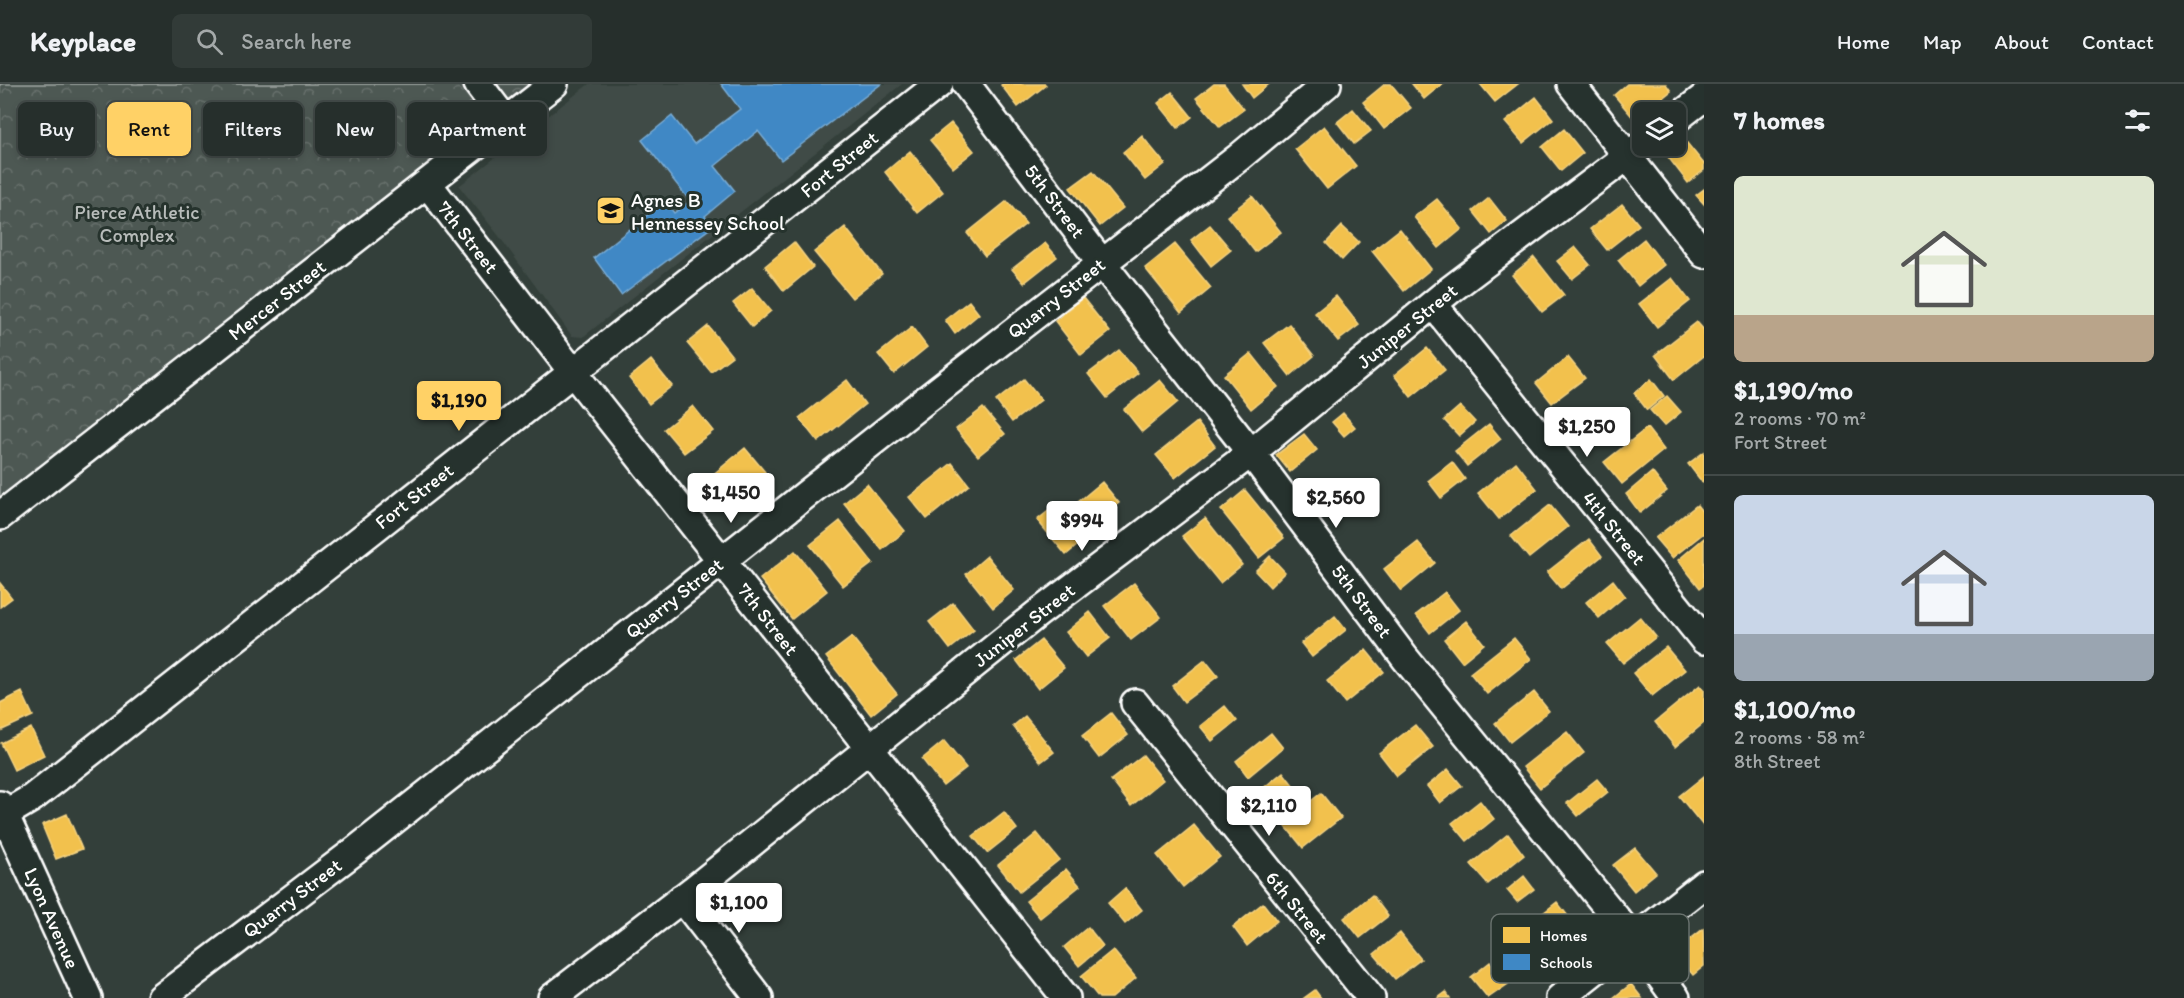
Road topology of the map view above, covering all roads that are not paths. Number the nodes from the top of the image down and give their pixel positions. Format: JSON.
{"nodes":[{"id":1,"x":478,"y":84,"type":"edge"},
{"id":2,"x":554,"y":84,"type":"edge"},
{"id":3,"x":939,"y":84,"type":"edge"},
{"id":4,"x":966,"y":84,"type":"edge"},
{"id":5,"x":1327,"y":84,"type":"edge"},
{"id":6,"x":1571,"y":84,"type":"edge"},
{"id":7,"x":1704,"y":97,"type":"edge"},
{"id":8,"x":492,"y":102,"type":"edge"},
{"id":9,"x":531,"y":102,"type":"edge"},
{"id":10,"x":1686,"y":111,"type":"edge"},
{"id":11,"x":1632,"y":147,"type":"edge"},
{"id":12,"x":1632,"y":154,"type":"edge"},
{"id":13,"x":461,"y":156,"type":"edge"},
{"id":14,"x":1639,"y":156,"type":"edge"},
{"id":15,"x":427,"y":183,"type":"junction"},
{"id":16,"x":1704,"y":254,"type":"edge"},
{"id":17,"x":1101,"y":262,"type":"junction"},
{"id":18,"x":1434,"y":304,"type":"junction"},
{"id":19,"x":572,"y":372,"type":"junction"},
{"id":20,"x":1251,"y":453,"type":"junction"},
{"id":21,"x":0,"y":516,"type":"edge"},
{"id":22,"x":722,"y":561,"type":"junction"},
{"id":23,"x":1704,"y":640,"type":"edge"},
{"id":24,"x":1135,"y":703,"type":"dead end"},
{"id":25,"x":870,"y":748,"type":"junction"},
{"id":26,"x":2,"y":812,"type":"edge"},
{"id":27,"x":1704,"y":884,"type":"edge"},
{"id":28,"x":682,"y":898,"type":"junction"},
{"id":29,"x":1613,"y":914,"type":"edge"},
{"id":30,"x":1666,"y":914,"type":"edge"},
{"id":31,"x":1579,"y":983,"type":"edge"},
{"id":32,"x":1665,"y":983,"type":"edge"},
{"id":33,"x":88,"y":998,"type":"edge"},
{"id":34,"x":161,"y":998,"type":"edge"},
{"id":35,"x":552,"y":998,"type":"edge"},
{"id":36,"x":759,"y":998,"type":"edge"},
{"id":37,"x":1066,"y":998,"type":"edge"},
{"id":38,"x":1371,"y":998,"type":"edge"},
{"id":39,"x":1560,"y":998,"type":"edge"},
{"id":40,"x":1676,"y":998,"type":"edge"}],
"edges":[{"from":1,"to":8,"type":"street"},
{"from":2,"to":9,"type":"street","name":"Mercer Street"},
{"from":3,"to":19,"type":"street","name":"Fort Street"},
{"from":4,"to":17,"type":"street","name":"5th Street"},
{"from":5,"to":17,"type":"street","name":"Quarry Street"},
{"from":6,"to":11,"type":"street"},
{"from":7,"to":10,"type":"street"},
{"from":12,"to":18,"type":"street","name":"Juniper Street"},
{"from":13,"to":15,"type":"street","name":"Mercer Street"},
{"from":14,"to":16,"type":"street"},
{"from":15,"to":19,"type":"street","name":"7th Street"},
{"from":15,"to":21,"type":"street","name":"Mercer Street"},
{"from":17,"to":20,"type":"street","name":"5th Street"},
{"from":17,"to":22,"type":"street","name":"Quarry Street"},
{"from":18,"to":20,"type":"street","name":"Juniper Street"},
{"from":18,"to":23,"type":"street","name":"4th Street"},
{"from":19,"to":22,"type":"street","name":"7th Street"},
{"from":19,"to":26,"type":"street","name":"Fort Street"},
{"from":20,"to":25,"type":"street","name":"Juniper Street"},
{"from":20,"to":29,"type":"street","name":"5th Street"},
{"from":22,"to":25,"type":"street","name":"7th Street"},
{"from":22,"to":34,"type":"street","name":"Quarry Street"},
{"from":24,"to":38,"type":"street","name":"6th Street"},
{"from":25,"to":28,"type":"street","name":"Juniper Street"},
{"from":25,"to":37,"type":"street","name":"7th Street"},
{"from":26,"to":33,"type":"street","name":"Lyon Avenue"},
{"from":27,"to":30,"type":"street"},
{"from":28,"to":35,"type":"street","name":"Juniper Street"},
{"from":28,"to":36,"type":"street"},
{"from":31,"to":39,"type":"street"},
{"from":32,"to":40,"type":"street","name":"5th Street"}]}
